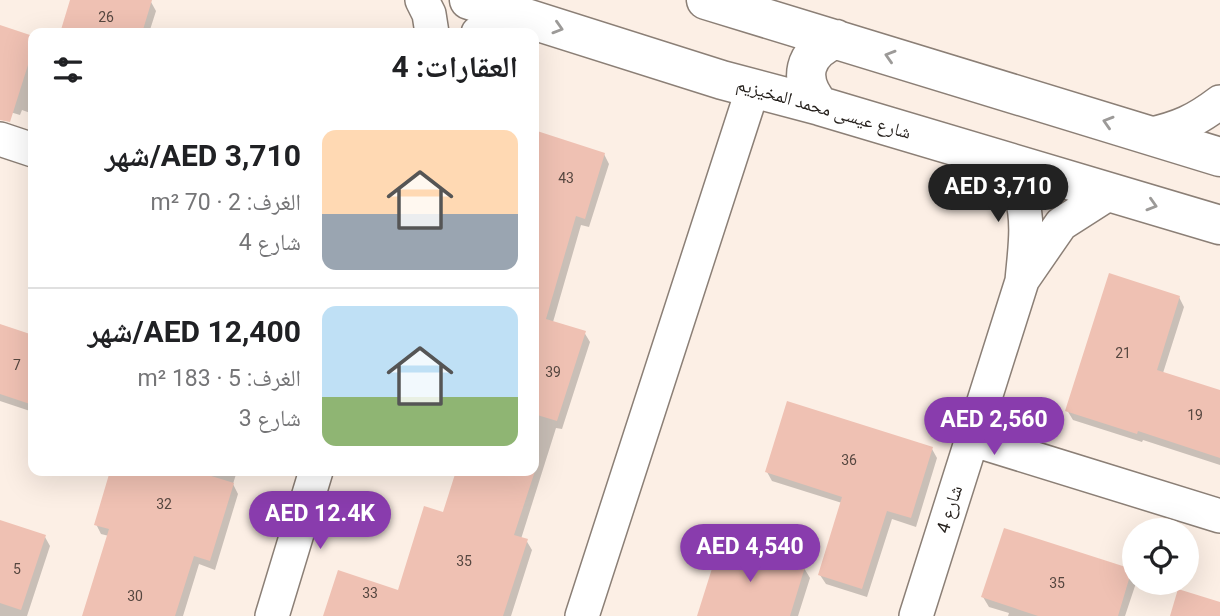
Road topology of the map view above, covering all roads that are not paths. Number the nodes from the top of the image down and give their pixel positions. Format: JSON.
{"nodes":[{"id":1,"x":422,"y":0,"type":"edge"},
{"id":2,"x":469,"y":0,"type":"edge"},
{"id":3,"x":706,"y":0,"type":"edge"},
{"id":4,"x":519,"y":16,"type":"junction"},
{"id":5,"x":431,"y":28,"type":"edge"},
{"id":6,"x":490,"y":28,"type":"edge"},
{"id":7,"x":836,"y":39,"type":"junction"},
{"id":8,"x":753,"y":88,"type":"junction"},
{"id":9,"x":1220,"y":102,"type":"edge"},
{"id":10,"x":820,"y":106,"type":"junction"},
{"id":11,"x":1148,"y":135,"type":"junction"},
{"id":12,"x":0,"y":139,"type":"edge"},
{"id":13,"x":28,"y":148,"type":"edge"},
{"id":14,"x":1220,"y":157,"type":"edge"},
{"id":15,"x":997,"y":158,"type":"junction"},
{"id":16,"x":1111,"y":192,"type":"junction"},
{"id":17,"x":1220,"y":225,"type":"edge"},
{"id":18,"x":1022,"y":281,"type":"junction"},
{"id":19,"x":971,"y":439,"type":"junction"},
{"id":20,"x":314,"y":476,"type":"edge"},
{"id":21,"x":1220,"y":516,"type":"edge"},
{"id":22,"x":272,"y":616,"type":"edge"},
{"id":23,"x":582,"y":616,"type":"edge"},
{"id":24,"x":916,"y":616,"type":"edge"}],
"edges":[{"from":1,"to":5,"type":"street"},
{"from":2,"to":4,"type":"street","name":"شارع عيسى محمد المخيزيم"},
{"from":3,"to":7,"type":"street"},
{"from":4,"to":6,"type":"street"},
{"from":4,"to":8,"type":"street","name":"شارع عيسى محمد المخيزيم","one_way":true},
{"from":7,"to":10,"type":"street"},
{"from":11,"to":7,"type":"street","one_way":true},
{"from":8,"to":10,"type":"street","name":"شارع عيسى محمد المخيزيم"},
{"from":8,"to":23,"type":"street"},
{"from":9,"to":11,"type":"street"},
{"from":10,"to":15,"type":"street","name":"شارع عيسى محمد المخيزيم"},
{"from":11,"to":14,"type":"street"},
{"from":12,"to":13,"type":"street"},
{"from":15,"to":16,"type":"street","name":"شارع عيسى محمد المخيزيم"},
{"from":15,"to":18,"type":"street","name":"شارع 4"},
{"from":16,"to":17,"type":"street","name":"شارع عيسى محمد المخيزيم","one_way":true},
{"from":16,"to":18,"type":"street","name":"شارع 4"},
{"from":18,"to":19,"type":"street","name":"شارع 4"},
{"from":19,"to":21,"type":"street"},
{"from":19,"to":24,"type":"street","name":"شارع 4"},
{"from":20,"to":22,"type":"street"}]}
